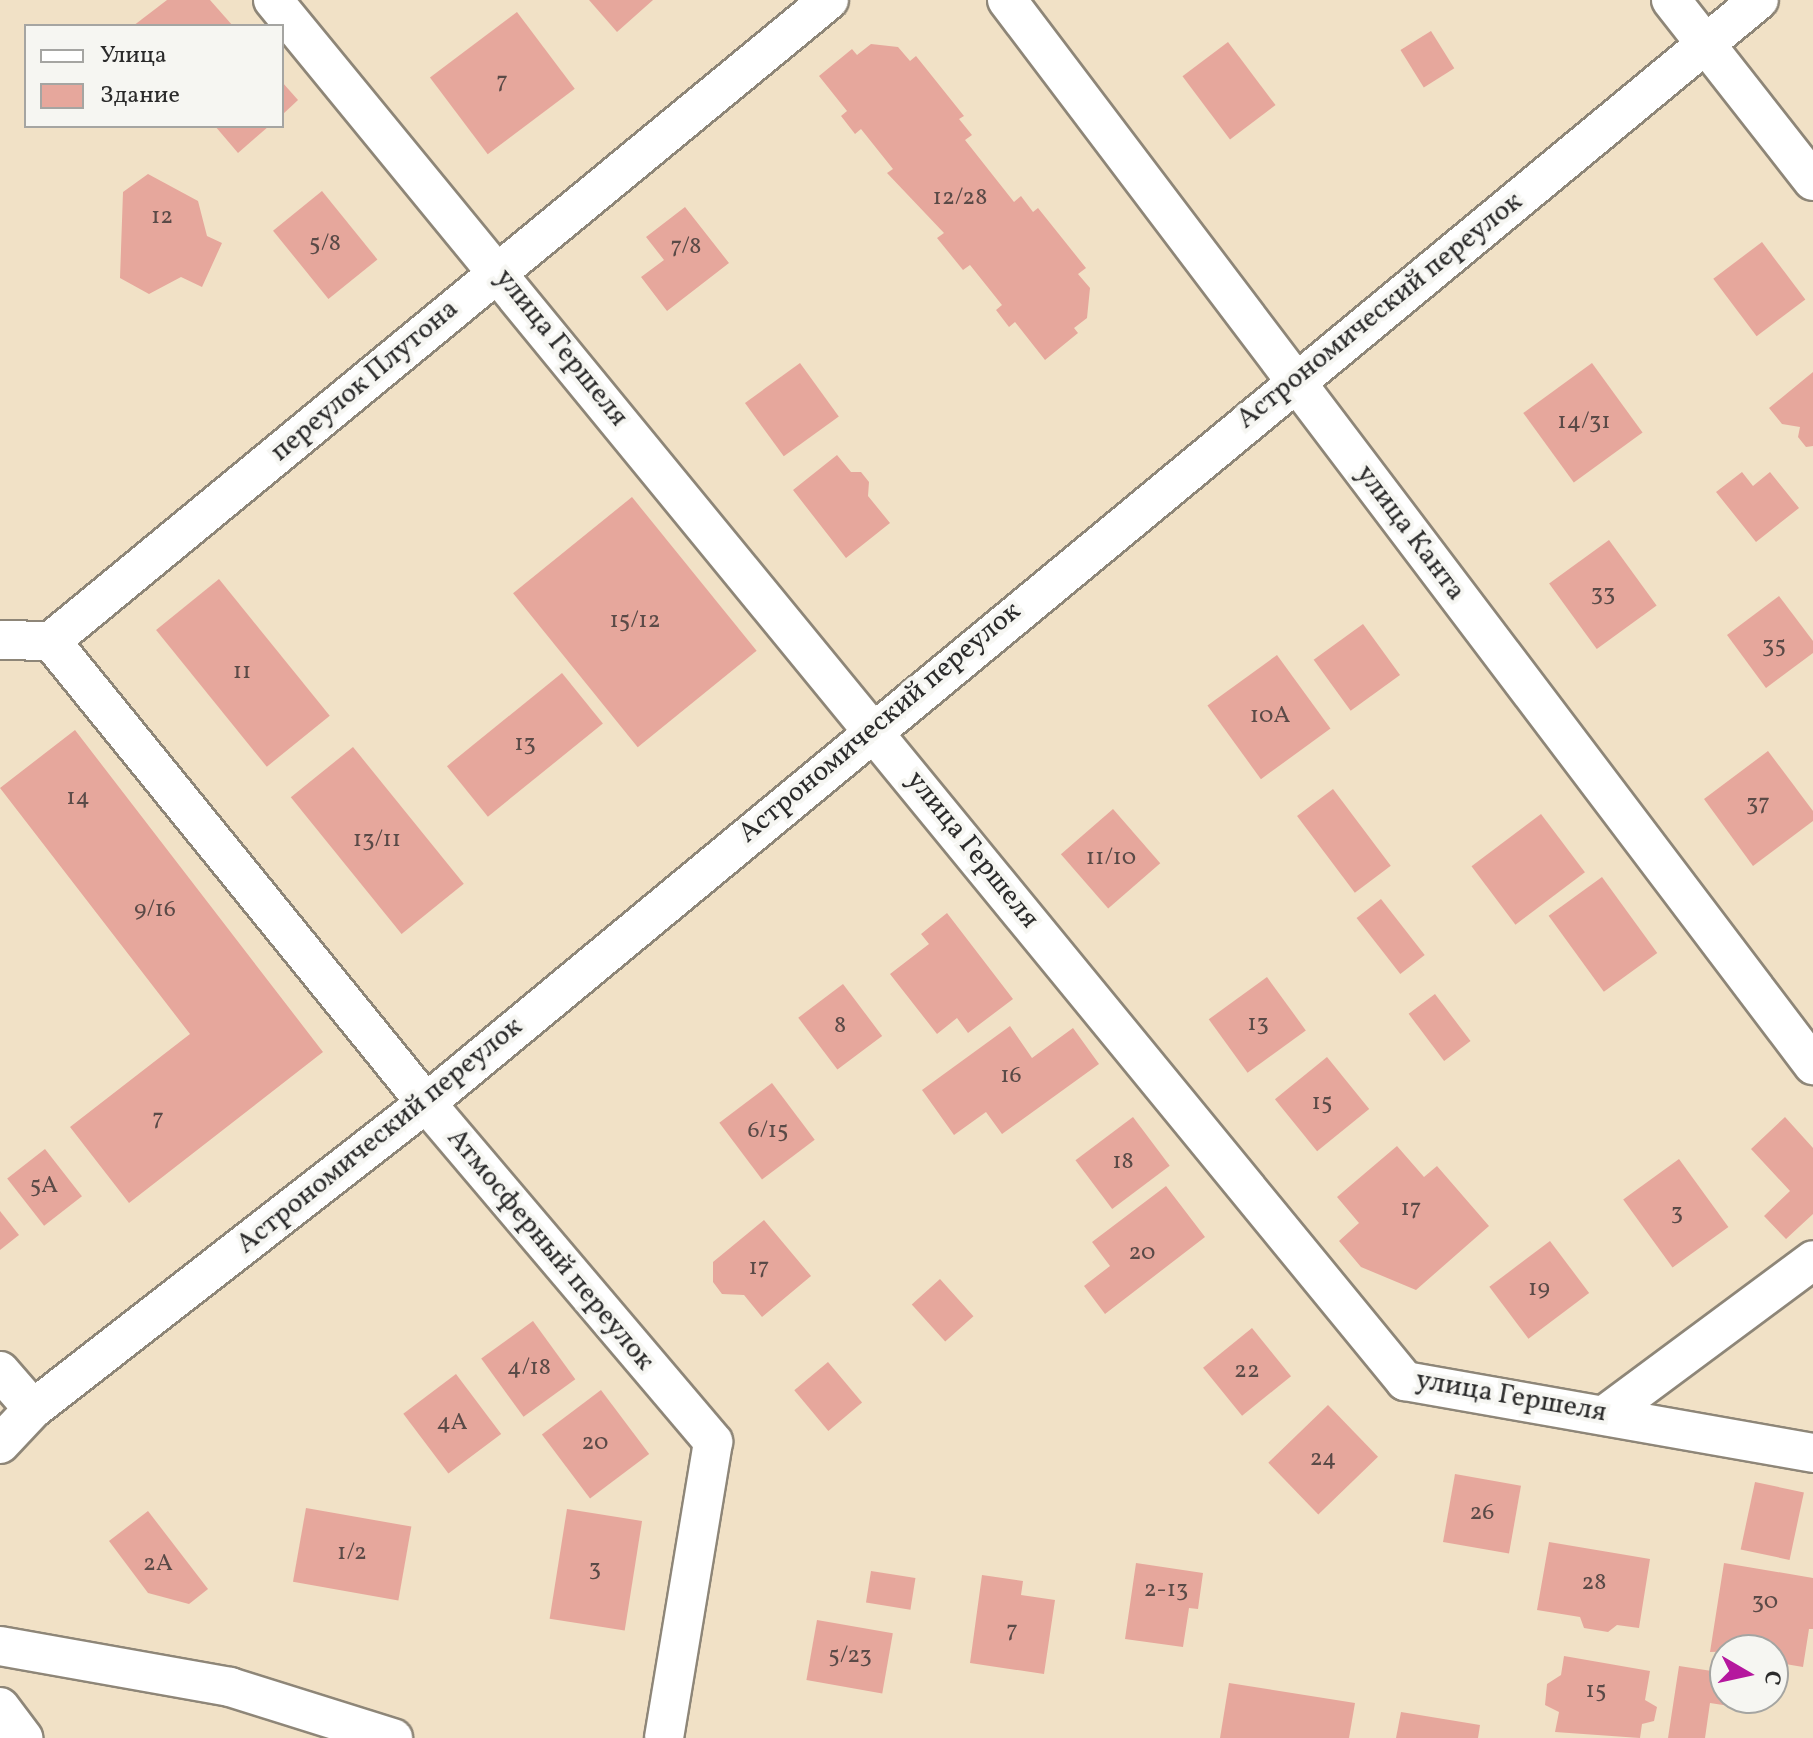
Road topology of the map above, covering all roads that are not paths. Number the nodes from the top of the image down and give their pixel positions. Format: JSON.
{"nodes":[{"id":1,"x":273,"y":0,"type":"edge"},
{"id":2,"x":829,"y":0,"type":"edge"},
{"id":3,"x":1007,"y":0,"type":"edge"},
{"id":4,"x":1671,"y":0,"type":"edge"},
{"id":5,"x":1759,"y":0,"type":"edge"},
{"id":6,"x":1706,"y":45,"type":"junction"},
{"id":7,"x":1813,"y":181,"type":"edge"},
{"id":8,"x":498,"y":271,"type":"junction"},
{"id":9,"x":1294,"y":380,"type":"junction"},
{"id":10,"x":0,"y":640,"type":"edge"},
{"id":11,"x":51,"y":641,"type":"junction"},
{"id":12,"x":873,"y":729,"type":"junction"},
{"id":13,"x":1813,"y":1065,"type":"edge"},
{"id":14,"x":426,"y":1103,"type":"junction"},
{"id":15,"x":1813,"y":1260,"type":"edge"},
{"id":16,"x":0,"y":1371,"type":"edge"},
{"id":17,"x":33,"y":1409,"type":"junction"},
{"id":18,"x":1606,"y":1414,"type":"junction"},
{"id":19,"x":0,"y":1444,"type":"edge"},
{"id":20,"x":1813,"y":1453,"type":"edge"},
{"id":21,"x":0,"y":1646,"type":"edge"},
{"id":22,"x":0,"y":1707,"type":"edge"},
{"id":23,"x":23,"y":1738,"type":"edge"},
{"id":24,"x":393,"y":1738,"type":"edge"},
{"id":25,"x":664,"y":1738,"type":"edge"}],
"edges":[{"from":1,"to":8,"type":"street","name":"улица Гершеля"},
{"from":2,"to":8,"type":"street","name":"переулок Плутона"},
{"from":3,"to":9,"type":"street","name":"улица Канта"},
{"from":4,"to":6,"type":"street"},
{"from":5,"to":6,"type":"street","name":"Астрономический переулок"},
{"from":6,"to":7,"type":"street"},
{"from":6,"to":9,"type":"street","name":"Астрономический переулок"},
{"from":8,"to":11,"type":"street","name":"переулок Плутона"},
{"from":8,"to":12,"type":"street","name":"улица Гершеля"},
{"from":9,"to":12,"type":"street","name":"Астрономический переулок"},
{"from":9,"to":13,"type":"street","name":"улица Канта"},
{"from":10,"to":11,"type":"street"},
{"from":11,"to":14,"type":"street","name":"Атмосферный переулок"},
{"from":12,"to":14,"type":"street","name":"Астрономический переулок"},
{"from":12,"to":18,"type":"street","name":"улица Гершеля"},
{"from":14,"to":17,"type":"street","name":"Астрономический переулок"},
{"from":14,"to":25,"type":"street","name":"Атмосферный переулок"},
{"from":15,"to":18,"type":"street"},
{"from":16,"to":17,"type":"street"},
{"from":17,"to":19,"type":"street","name":"Астрономический переулок"},
{"from":18,"to":20,"type":"street","name":"улица Гершеля"},
{"from":21,"to":24,"type":"street"},
{"from":22,"to":23,"type":"street"}]}
